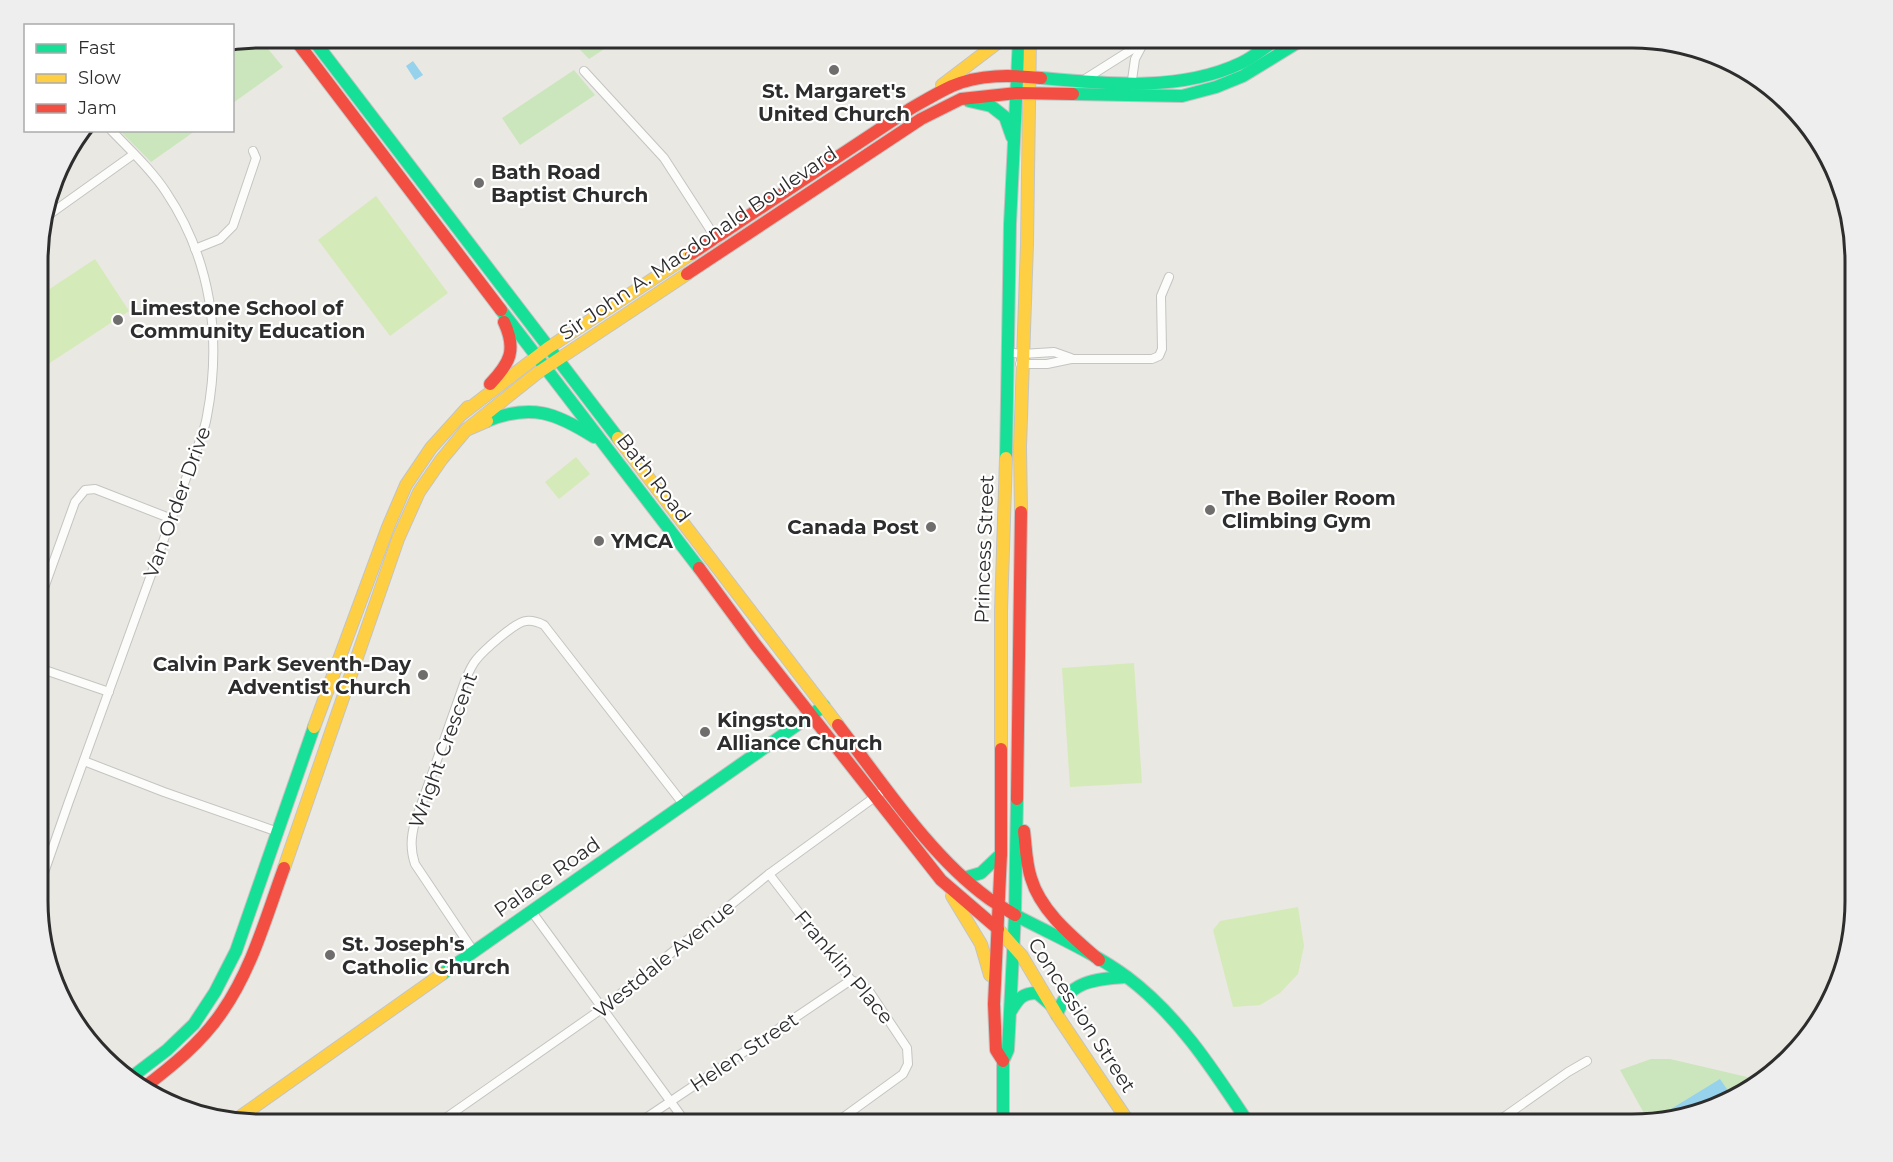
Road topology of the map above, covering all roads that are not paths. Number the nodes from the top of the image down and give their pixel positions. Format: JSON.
{"nodes":[{"id":1,"x":302,"y":48,"type":"edge"},
{"id":2,"x":320,"y":48,"type":"edge"},
{"id":3,"x":991,"y":48,"type":"edge"},
{"id":4,"x":1020,"y":48,"type":"edge"},
{"id":5,"x":1028,"y":48,"type":"edge"},
{"id":6,"x":1134,"y":48,"type":"edge"},
{"id":7,"x":1142,"y":48,"type":"edge"},
{"id":8,"x":1264,"y":48,"type":"edge"},
{"id":9,"x":1289,"y":48,"type":"edge"},
{"id":10,"x":584,"y":71,"type":"dead end"},
{"id":11,"x":1023,"y":77,"type":"junction"},
{"id":12,"x":1082,"y":81,"type":"junction"},
{"id":13,"x":1130,"y":88,"type":"junction"},
{"id":14,"x":1017,"y":93,"type":"junction"},
{"id":15,"x":1030,"y":93,"type":"junction"},
{"id":16,"x":961,"y":99,"type":"junction"},
{"id":17,"x":910,"y":109,"type":"junction"},
{"id":18,"x":113,"y":132,"type":"edge"},
{"id":19,"x":1015,"y":146,"type":"junction"},
{"id":20,"x":253,"y":151,"type":"dead end"},
{"id":21,"x":134,"y":154,"type":"junction"},
{"id":22,"x":54,"y":211,"type":"edge"},
{"id":23,"x":716,"y":238,"type":"junction"},
{"id":24,"x":195,"y":249,"type":"junction"},
{"id":25,"x":723,"y":250,"type":"junction"},
{"id":26,"x":1169,"y":277,"type":"dead end"},
{"id":27,"x":486,"y":289,"type":"junction"},
{"id":28,"x":548,"y":348,"type":"junction"},
{"id":29,"x":536,"y":356,"type":"junction"},
{"id":30,"x":1007,"y":358,"type":"junction"},
{"id":31,"x":1022,"y":359,"type":"junction"},
{"id":32,"x":558,"y":361,"type":"junction"},
{"id":33,"x":546,"y":369,"type":"junction"},
{"id":34,"x":462,"y":414,"type":"junction"},
{"id":35,"x":466,"y":430,"type":"junction"},
{"id":36,"x":603,"y":444,"type":"junction"},
{"id":37,"x":172,"y":519,"type":"junction"},
{"id":38,"x":48,"y":577,"type":"edge"},
{"id":39,"x":48,"y":671,"type":"edge"},
{"id":40,"x":109,"y":692,"type":"junction"},
{"id":41,"x":825,"y":706,"type":"junction"},
{"id":42,"x":812,"y":716,"type":"junction"},
{"id":43,"x":84,"y":761,"type":"junction"},
{"id":44,"x":1018,"y":781,"type":"junction"},
{"id":45,"x":887,"y":789,"type":"junction"},
{"id":46,"x":876,"y":797,"type":"junction"},
{"id":47,"x":684,"y":805,"type":"junction"},
{"id":48,"x":303,"y":813,"type":"junction"},
{"id":49,"x":278,"y":832,"type":"junction"},
{"id":50,"x":1001,"y":854,"type":"junction"},
{"id":51,"x":48,"y":862,"type":"edge"},
{"id":52,"x":284,"y":867,"type":"junction"},
{"id":53,"x":770,"y":874,"type":"junction"},
{"id":54,"x":964,"y":878,"type":"junction"},
{"id":55,"x":941,"y":880,"type":"junction"},
{"id":56,"x":999,"y":905,"type":"junction"},
{"id":57,"x":532,"y":912,"type":"junction"},
{"id":58,"x":1015,"y":915,"type":"junction"},
{"id":59,"x":998,"y":929,"type":"junction"},
{"id":60,"x":1014,"y":946,"type":"junction"},
{"id":61,"x":474,"y":952,"type":"junction"},
{"id":62,"x":1099,"y":960,"type":"junction"},
{"id":63,"x":1127,"y":977,"type":"junction"},
{"id":64,"x":851,"y":980,"type":"junction"},
{"id":65,"x":994,"y":1004,"type":"junction"},
{"id":66,"x":603,"y":1008,"type":"junction"},
{"id":67,"x":1054,"y":1010,"type":"junction"},
{"id":68,"x":1010,"y":1012,"type":"junction"},
{"id":69,"x":1003,"y":1061,"type":"junction"},
{"id":70,"x":1587,"y":1061,"type":"dead end"},
{"id":71,"x":136,"y":1073,"type":"edge"},
{"id":72,"x":151,"y":1082,"type":"edge"},
{"id":73,"x":670,"y":1101,"type":"junction"},
{"id":74,"x":244,"y":1114,"type":"edge"},
{"id":75,"x":451,"y":1114,"type":"edge"},
{"id":76,"x":651,"y":1114,"type":"edge"},
{"id":77,"x":680,"y":1114,"type":"edge"},
{"id":78,"x":848,"y":1114,"type":"edge"},
{"id":79,"x":1002,"y":1114,"type":"edge"},
{"id":80,"x":1123,"y":1114,"type":"edge"},
{"id":81,"x":1242,"y":1114,"type":"edge"},
{"id":82,"x":1509,"y":1114,"type":"edge"}],
"edges":[{"from":1,"to":27,"type":"main road","name":"Bath Road"},
{"from":2,"to":28,"type":"main road","name":"Bath Road"},
{"from":3,"to":17,"type":"main road"},
{"from":4,"to":11,"type":"main road","name":"Princess Street"},
{"from":5,"to":11,"type":"main road","name":"Princess Street"},
{"from":6,"to":12,"type":"street"},
{"from":7,"to":13,"type":"street"},
{"from":8,"to":13,"type":"main road","name":"Sir John A. Macdonald Boulevard"},
{"from":9,"to":13,"type":"main road","name":"Sir John A. Macdonald Boulevard"},
{"from":10,"to":23,"type":"street"},
{"from":11,"to":12,"type":"main road","name":"Sir John A. Macdonald Boulevard"},
{"from":11,"to":14,"type":"main road","name":"Princess Street"},
{"from":11,"to":15,"type":"main road","name":"Princess Street"},
{"from":11,"to":17,"type":"main road","name":"Sir John A. Macdonald Boulevard"},
{"from":12,"to":13,"type":"main road","name":"Sir John A. Macdonald Boulevard"},
{"from":13,"to":15,"type":"main road","name":"Sir John A. Macdonald Boulevard"},
{"from":14,"to":15,"type":"main road","name":"Sir John A. Macdonald Boulevard"},
{"from":14,"to":16,"type":"main road","name":"Sir John A. Macdonald Boulevard"},
{"from":14,"to":19,"type":"main road","name":"Princess Street"},
{"from":15,"to":31,"type":"main road","name":"Princess Street"},
{"from":16,"to":19,"type":"main road"},
{"from":16,"to":25,"type":"main road","name":"Sir John A. Macdonald Boulevard"},
{"from":17,"to":23,"type":"main road","name":"Sir John A. Macdonald Boulevard"},
{"from":18,"to":21,"type":"street","name":"Van Order Drive"},
{"from":19,"to":30,"type":"main road","name":"Princess Street"},
{"from":20,"to":24,"type":"street"},
{"from":21,"to":22,"type":"street"},
{"from":21,"to":24,"type":"street","name":"Van Order Drive"},
{"from":23,"to":25,"type":"street"},
{"from":23,"to":28,"type":"main road","name":"Sir John A. Macdonald Boulevard"},
{"from":24,"to":37,"type":"street","name":"Van Order Drive"},
{"from":25,"to":32,"type":"main road","name":"Sir John A. Macdonald Boulevard"},
{"from":26,"to":31,"type":"street"},
{"from":27,"to":29,"type":"main road","name":"Bath Road"},
{"from":27,"to":34,"type":"main road"},
{"from":28,"to":29,"type":"main road","name":"Sir John A. Macdonald Boulevard"},
{"from":28,"to":32,"type":"main road","name":"Bath Road"},
{"from":29,"to":33,"type":"main road","name":"Bath Road"},
{"from":29,"to":34,"type":"main road","name":"Sir John A. Macdonald Boulevard"},
{"from":30,"to":31,"type":"street"},
{"from":30,"to":50,"type":"main road","name":"Princess Street"},
{"from":31,"to":44,"type":"main road","name":"Princess Street"},
{"from":32,"to":33,"type":"main road","name":"Sir John A. Macdonald Boulevard"},
{"from":32,"to":41,"type":"main road","name":"Bath Road"},
{"from":33,"to":35,"type":"main road","name":"Sir John A. Macdonald Boulevard"},
{"from":33,"to":36,"type":"main road","name":"Bath Road"},
{"from":34,"to":49,"type":"main road"},
{"from":35,"to":36,"type":"main road"},
{"from":35,"to":48,"type":"main road"},
{"from":36,"to":42,"type":"main road","name":"Bath Road"},
{"from":37,"to":38,"type":"street"},
{"from":37,"to":40,"type":"street","name":"Van Order Drive"},
{"from":39,"to":40,"type":"street"},
{"from":40,"to":43,"type":"street","name":"Van Order Drive"},
{"from":41,"to":42,"type":"main road","name":"Palace Road"},
{"from":41,"to":45,"type":"main road","name":"Bath Road"},
{"from":42,"to":46,"type":"main road","name":"Bath Road"},
{"from":42,"to":47,"type":"main road","name":"Palace Road"},
{"from":43,"to":49,"type":"street"},
{"from":43,"to":51,"type":"street","name":"Van Order Drive"},
{"from":44,"to":58,"type":"main road","name":"Princess Street"},
{"from":44,"to":62,"type":"main road"},
{"from":45,"to":46,"type":"street","name":"Westdale Avenue"},
{"from":45,"to":54,"type":"main road","name":"Bath Road"},
{"from":46,"to":53,"type":"street","name":"Westdale Avenue"},
{"from":46,"to":55,"type":"main road","name":"Bath Road"},
{"from":47,"to":57,"type":"main road","name":"Palace Road"},
{"from":47,"to":61,"type":"street","name":"Wright Crescent"},
{"from":48,"to":49,"type":"main road"},
{"from":48,"to":52,"type":"main road"},
{"from":49,"to":52,"type":"main road"},
{"from":49,"to":71,"type":"main road"},
{"from":50,"to":54,"type":"main road"},
{"from":50,"to":56,"type":"main road","name":"Princess Street"},
{"from":52,"to":72,"type":"main road"},
{"from":53,"to":64,"type":"street","name":"Franklin Place"},
{"from":53,"to":66,"type":"street","name":"Westdale Avenue"},
{"from":54,"to":56,"type":"main road","name":"Bath Road"},
{"from":55,"to":59,"type":"main road","name":"Bath Road"},
{"from":55,"to":65,"type":"main road"},
{"from":56,"to":58,"type":"main road","name":"Bath Road"},
{"from":56,"to":59,"type":"main road","name":"Princess Street"},
{"from":57,"to":61,"type":"main road","name":"Palace Road"},
{"from":57,"to":66,"type":"street"},
{"from":58,"to":60,"type":"main road","name":"Princess Street"},
{"from":58,"to":62,"type":"main road","name":"Concession Street"},
{"from":59,"to":60,"type":"main road","name":"Concession Street"},
{"from":59,"to":65,"type":"main road","name":"Princess Street"},
{"from":60,"to":67,"type":"main road","name":"Concession Street"},
{"from":60,"to":68,"type":"main road","name":"Princess Street"},
{"from":61,"to":74,"type":"main road","name":"Palace Road"},
{"from":62,"to":63,"type":"main road","name":"Concession Street"},
{"from":63,"to":67,"type":"main road"},
{"from":63,"to":81,"type":"main road","name":"Concession Street"},
{"from":64,"to":73,"type":"street","name":"Helen Street"},
{"from":64,"to":78,"type":"street","name":"Franklin Place"},
{"from":65,"to":69,"type":"main road","name":"Princess Street"},
{"from":66,"to":73,"type":"street"},
{"from":66,"to":75,"type":"street","name":"Westdale Avenue"},
{"from":67,"to":68,"type":"main road"},
{"from":67,"to":80,"type":"main road","name":"Concession Street"},
{"from":68,"to":69,"type":"main road","name":"Princess Street"},
{"from":69,"to":79,"type":"main road","name":"Princess Street"},
{"from":70,"to":82,"type":"street"},
{"from":73,"to":76,"type":"street","name":"Helen Street"},
{"from":73,"to":77,"type":"street"}]}
